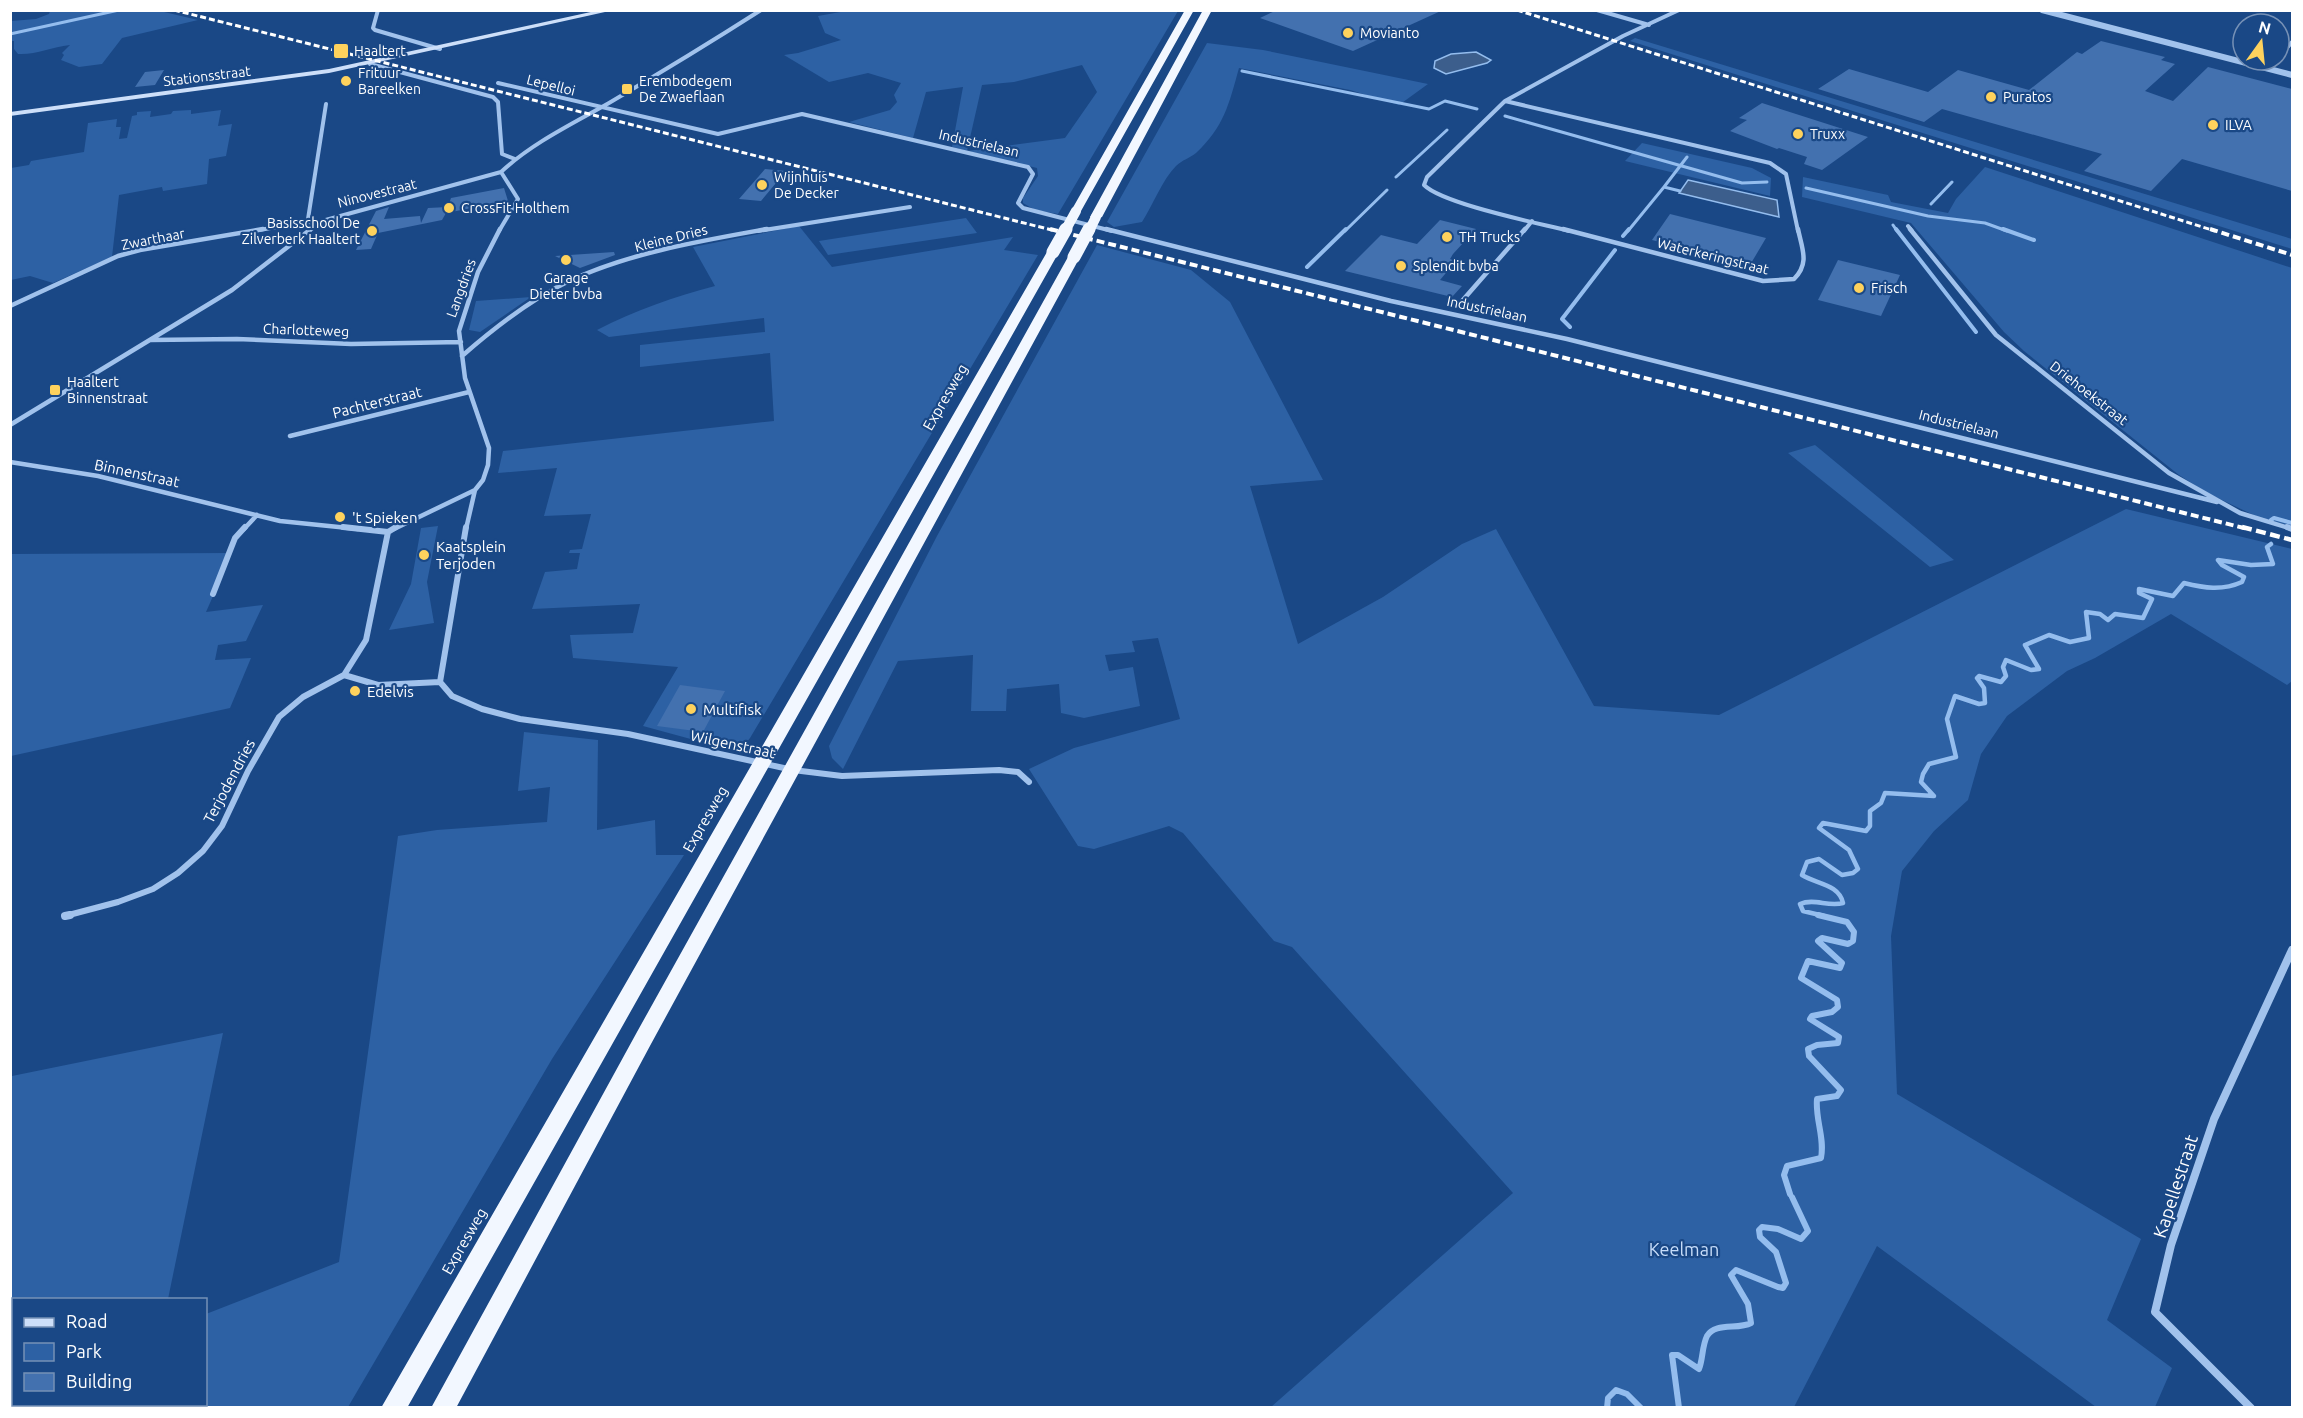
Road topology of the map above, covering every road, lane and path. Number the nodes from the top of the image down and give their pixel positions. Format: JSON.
{"nodes":[{"id":1,"x":378,"y":10,"type":"edge"},
{"id":2,"x":611,"y":10,"type":"edge"},
{"id":3,"x":761,"y":10,"type":"edge"},
{"id":4,"x":1190,"y":10,"type":"edge"},
{"id":5,"x":1208,"y":10,"type":"edge"},
{"id":6,"x":1597,"y":10,"type":"edge"},
{"id":7,"x":1678,"y":10,"type":"edge"},
{"id":8,"x":2042,"y":10,"type":"edge"},
{"id":9,"x":1650,"y":25,"type":"junction"},
{"id":10,"x":440,"y":49,"type":"junction"},
{"id":11,"x":370,"y":64,"type":"junction"},
{"id":12,"x":2292,"y":75,"type":"edge"},
{"id":13,"x":498,"y":82,"type":"dead end"},
{"id":14,"x":1505,"y":101,"type":"junction"},
{"id":15,"x":326,"y":104,"type":"dead end"},
{"id":16,"x":598,"y":108,"type":"junction"},
{"id":17,"x":10,"y":114,"type":"edge"},
{"id":18,"x":802,"y":114,"type":"joint"},
{"id":19,"x":515,"y":159,"type":"junction"},
{"id":20,"x":501,"y":172,"type":"junction"},
{"id":21,"x":910,"y":207,"type":"dead end"},
{"id":22,"x":310,"y":221,"type":"junction"},
{"id":23,"x":1532,"y":221,"type":"junction"},
{"id":24,"x":1908,"y":225,"type":"dead end"},
{"id":25,"x":314,"y":227,"type":"junction"},
{"id":26,"x":1462,"y":301,"type":"dead end"},
{"id":27,"x":10,"y":306,"type":"edge"},
{"id":28,"x":149,"y":339,"type":"junction"},
{"id":29,"x":461,"y":342,"type":"junction"},
{"id":30,"x":462,"y":356,"type":"junction"},
{"id":31,"x":468,"y":392,"type":"junction"},
{"id":32,"x":10,"y":424,"type":"edge"},
{"id":33,"x":290,"y":436,"type":"dead end"},
{"id":34,"x":10,"y":462,"type":"edge"},
{"id":35,"x":475,"y":490,"type":"junction"},
{"id":36,"x":2217,"y":502,"type":"junction"},
{"id":37,"x":257,"y":515,"type":"junction"},
{"id":38,"x":2292,"y":529,"type":"edge"},
{"id":39,"x":388,"y":532,"type":"junction"},
{"id":40,"x":213,"y":594,"type":"dead end"},
{"id":41,"x":344,"y":675,"type":"junction"},
{"id":42,"x":440,"y":682,"type":"junction"},
{"id":43,"x":760,"y":764,"type":"junction"},
{"id":44,"x":793,"y":770,"type":"junction"},
{"id":45,"x":1029,"y":782,"type":"dead end"},
{"id":46,"x":65,"y":916,"type":"dead end"},
{"id":47,"x":2292,"y":950,"type":"edge"},
{"id":48,"x":393,"y":1407,"type":"edge"},
{"id":49,"x":443,"y":1407,"type":"edge"},
{"id":50,"x":2251,"y":1407,"type":"edge"}],
"edges":[{"from":1,"to":10,"type":"street"},
{"from":2,"to":10,"type":"main road","name":"Stationsstraat"},
{"from":3,"to":16,"type":"street","name":"Ninovestraat"},
{"from":4,"to":43,"type":"highway","name":"Expresweg","bridge":true},
{"from":5,"to":44,"type":"highway","bridge":true},
{"from":6,"to":9,"type":"street"},
{"from":7,"to":9,"type":"street"},
{"from":8,"to":12,"type":"street"},
{"from":9,"to":14,"type":"street","name":"Waterkeringstraat"},
{"from":10,"to":11,"type":"main road","name":"Stationsstraat"},
{"from":11,"to":17,"type":"main road","name":"Stationsstraat"},
{"from":11,"to":19,"type":"street"},
{"from":13,"to":16,"type":"street","name":"Lepelloi"},
{"from":14,"to":23,"type":"street","name":"Waterkeringstraat"},
{"from":14,"to":23,"type":"street","name":"Waterkeringstraat"},
{"from":15,"to":22,"type":"street"},
{"from":16,"to":18,"type":"street","name":"Lepelloi"},
{"from":16,"to":19,"type":"street","name":"Ninovestraat"},
{"from":18,"to":36,"type":"street","name":"Industrielaan"},
{"from":19,"to":20,"type":"street","name":"Ninovestraat"},
{"from":20,"to":25,"type":"street","name":"Ninovestraat"},
{"from":20,"to":29,"type":"street","name":"Langdries"},
{"from":21,"to":30,"type":"street","name":"Kleine Dries"},
{"from":22,"to":25,"type":"street"},
{"from":22,"to":27,"type":"street","name":"Zwarthaar"},
{"from":23,"to":26,"type":"street"},
{"from":24,"to":36,"type":"street","name":"Driehoekstraat"},
{"from":25,"to":28,"type":"street","name":"Ninovestraat"},
{"from":28,"to":29,"type":"street","name":"Charlotteweg"},
{"from":28,"to":32,"type":"street","name":"Ninovestraat"},
{"from":29,"to":30,"type":"street","name":"Langdries"},
{"from":30,"to":31,"type":"street","name":"Langdries"},
{"from":31,"to":33,"type":"street","name":"Pachterstraat"},
{"from":31,"to":35,"type":"street","name":"Langdries"},
{"from":34,"to":37,"type":"street","name":"Binnenstraat"},
{"from":35,"to":39,"type":"street"},
{"from":35,"to":42,"type":"street"},
{"from":36,"to":38,"type":"street","name":"Driehoekstraat"},
{"from":37,"to":39,"type":"street","name":"Binnenstraat"},
{"from":37,"to":40,"type":"street"},
{"from":39,"to":41,"type":"street","name":"Terjodendries"},
{"from":41,"to":42,"type":"street"},
{"from":41,"to":46,"type":"street","name":"Terjodendries"},
{"from":42,"to":43,"type":"street","name":"Wilgenstraat"},
{"from":43,"to":44,"type":"street","name":"Wilgenstraat"},
{"from":43,"to":48,"type":"highway","name":"Expresweg"},
{"from":44,"to":45,"type":"street","name":"Wilgenstraat"},
{"from":44,"to":49,"type":"highway"},
{"from":47,"to":50,"type":"street","name":"Kapellestraat"}]}
